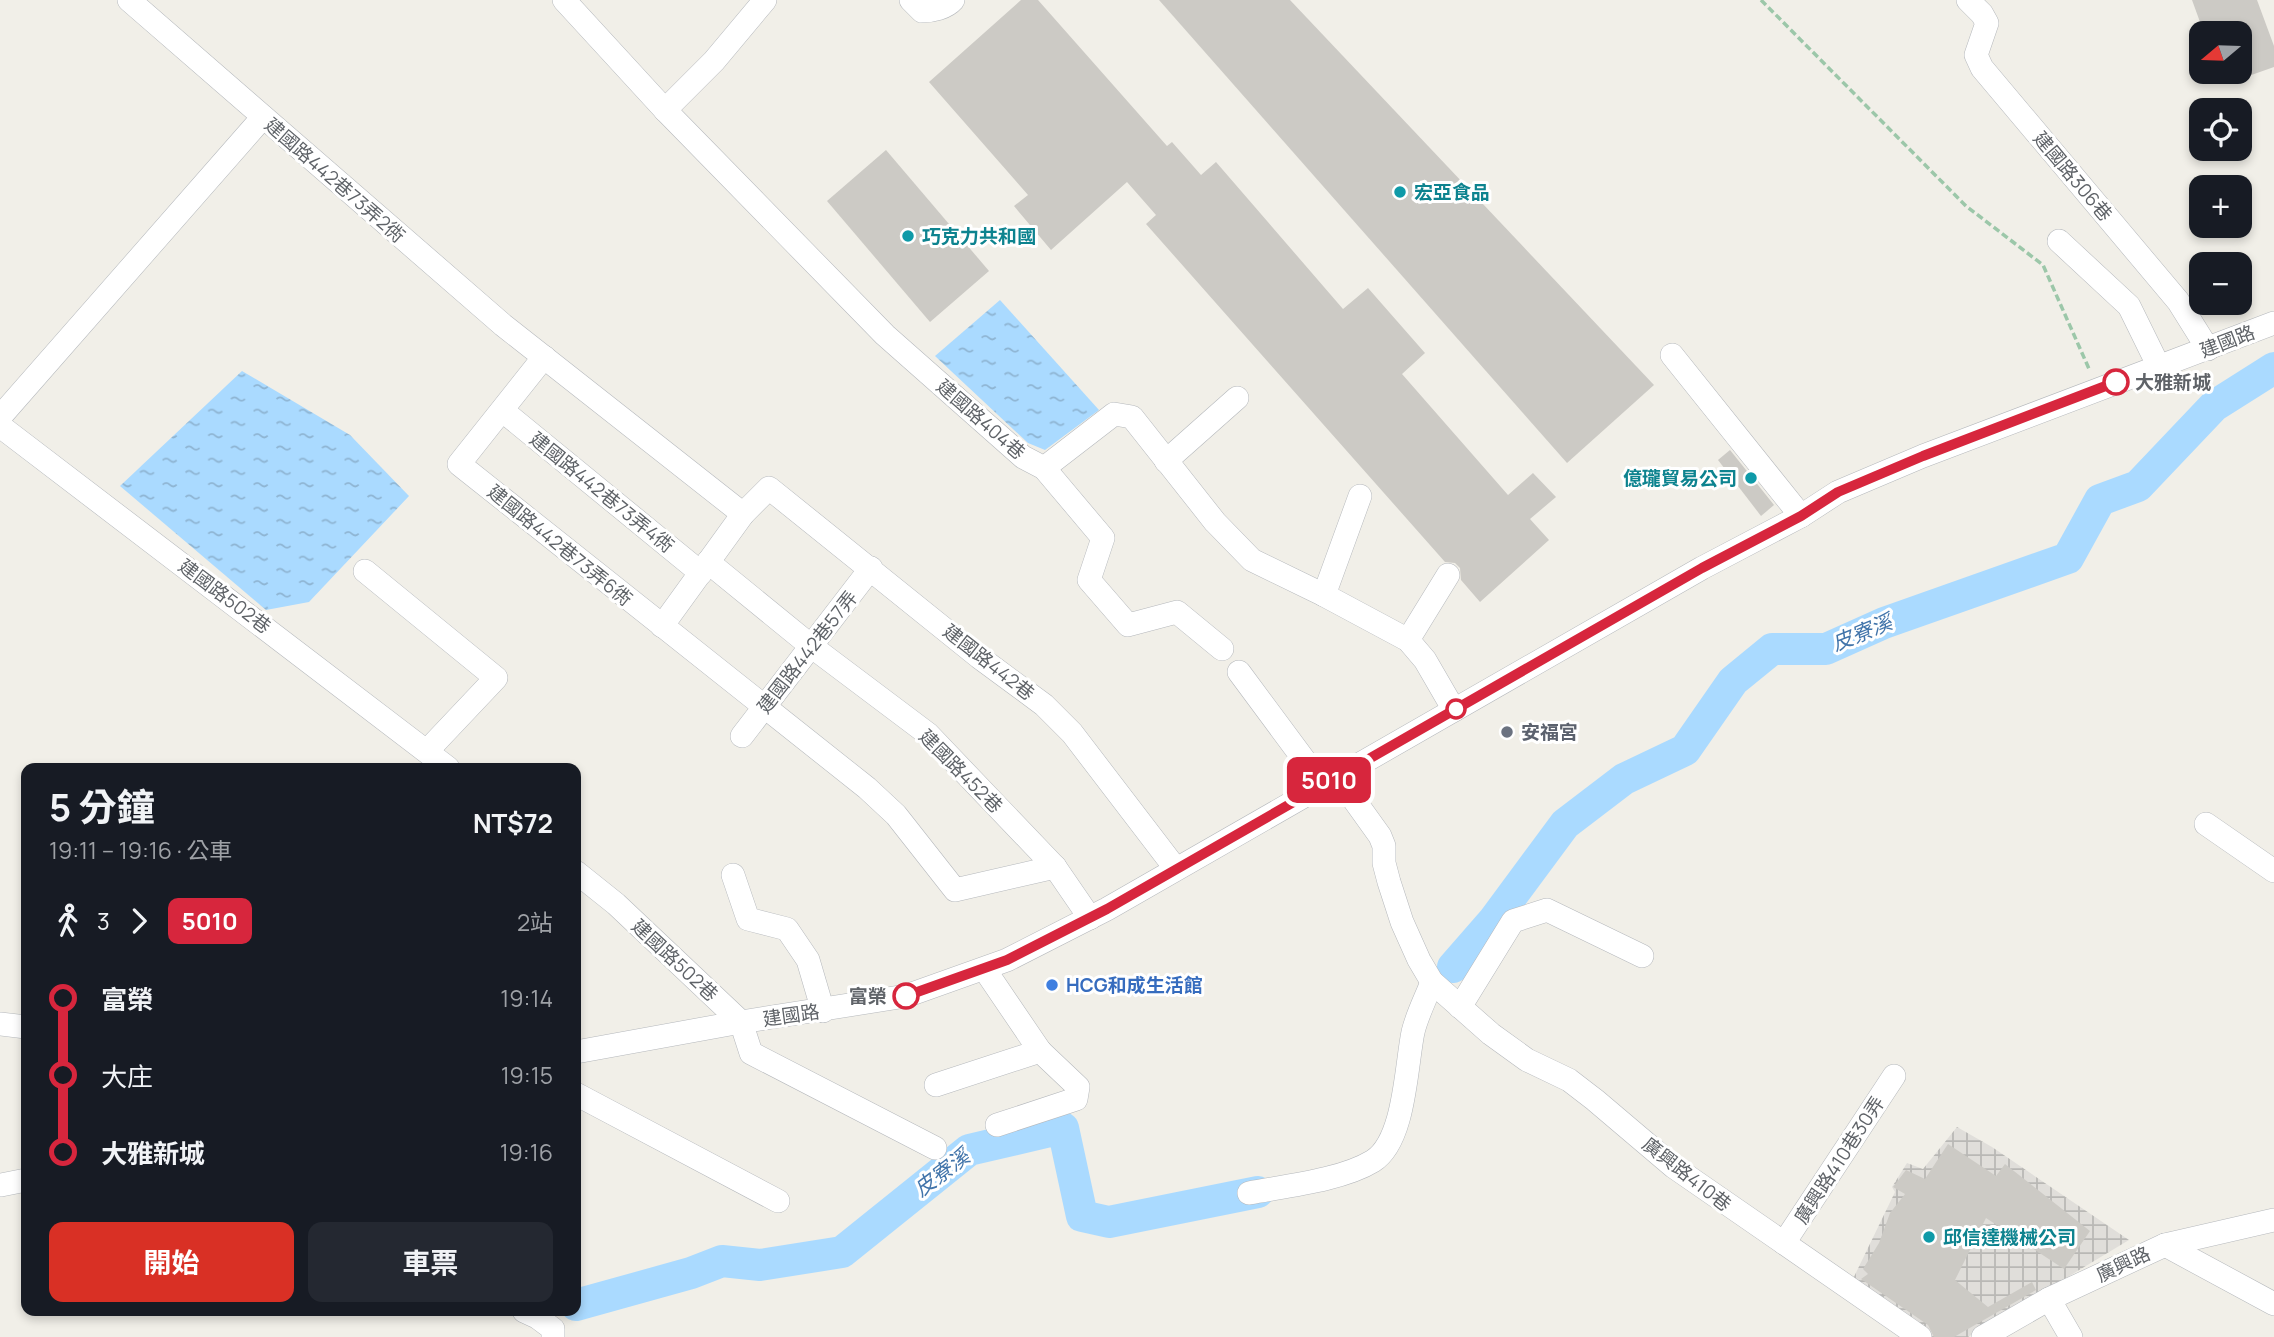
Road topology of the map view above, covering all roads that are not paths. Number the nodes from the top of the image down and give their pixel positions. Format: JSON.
{"nodes":[{"id":1,"x":128,"y":0,"type":"edge"},
{"id":2,"x":564,"y":0,"type":"edge"},
{"id":3,"x":765,"y":0,"type":"edge"},
{"id":4,"x":911,"y":0,"type":"edge"},
{"id":5,"x":953,"y":0,"type":"edge"},
{"id":6,"x":1968,"y":0,"type":"edge"},
{"id":7,"x":665,"y":110,"type":"junction"},
{"id":8,"x":262,"y":117,"type":"junction"},
{"id":9,"x":2059,"y":241,"type":"dead end"},
{"id":10,"x":2274,"y":323,"type":"edge"},
{"id":11,"x":2208,"y":349,"type":"junction"},
{"id":12,"x":1672,"y":355,"type":"dead end"},
{"id":13,"x":544,"y":357,"type":"junction"},
{"id":14,"x":2159,"y":367,"type":"junction"},
{"id":15,"x":1237,"y":398,"type":"dead end"},
{"id":16,"x":503,"y":411,"type":"junction"},
{"id":17,"x":0,"y":417,"type":"edge"},
{"id":18,"x":0,"y":426,"type":"edge"},
{"id":19,"x":1166,"y":461,"type":"junction"},
{"id":20,"x":1044,"y":468,"type":"junction"},
{"id":21,"x":1360,"y":496,"type":"dead end"},
{"id":22,"x":743,"y":514,"type":"junction"},
{"id":23,"x":1801,"y":516,"type":"junction"},
{"id":24,"x":704,"y":567,"type":"junction"},
{"id":25,"x":872,"y":568,"type":"junction"},
{"id":26,"x":365,"y":571,"type":"dead end"},
{"id":27,"x":1448,"y":575,"type":"dead end"},
{"id":28,"x":1324,"y":595,"type":"junction"},
{"id":29,"x":662,"y":626,"type":"junction"},
{"id":30,"x":1408,"y":640,"type":"junction"},
{"id":31,"x":811,"y":646,"type":"junction"},
{"id":32,"x":1223,"y":649,"type":"dead end"},
{"id":33,"x":1239,"y":672,"type":"dead end"},
{"id":34,"x":764,"y":708,"type":"junction"},
{"id":35,"x":1454,"y":710,"type":"junction"},
{"id":36,"x":742,"y":736,"type":"dead end"},
{"id":37,"x":427,"y":751,"type":"junction"},
{"id":38,"x":442,"y":763,"type":"edge"},
{"id":39,"x":1330,"y":780,"type":"junction"},
{"id":40,"x":2206,"y":824,"type":"dead end"},
{"id":41,"x":1055,"y":867,"type":"junction"},
{"id":42,"x":1176,"y":869,"type":"junction"},
{"id":43,"x":2274,"y":871,"type":"edge"},
{"id":44,"x":733,"y":875,"type":"dead end"},
{"id":45,"x":581,"y":876,"type":"edge"},
{"id":46,"x":1090,"y":918,"type":"junction"},
{"id":47,"x":1642,"y":956,"type":"dead end"},
{"id":48,"x":985,"y":970,"type":"junction"},
{"id":49,"x":1432,"y":982,"type":"junction"},
{"id":50,"x":1460,"y":1006,"type":"junction"},
{"id":51,"x":823,"y":1011,"type":"junction"},
{"id":52,"x":741,"y":1022,"type":"junction"},
{"id":53,"x":0,"y":1024,"type":"edge"},
{"id":54,"x":21,"y":1026,"type":"edge"},
{"id":55,"x":581,"y":1051,"type":"edge"},
{"id":56,"x":1040,"y":1051,"type":"junction"},
{"id":57,"x":1894,"y":1076,"type":"dead end"},
{"id":58,"x":936,"y":1085,"type":"dead end"},
{"id":59,"x":581,"y":1097,"type":"edge"},
{"id":60,"x":997,"y":1125,"type":"dead end"},
{"id":61,"x":935,"y":1148,"type":"dead end"},
{"id":62,"x":21,"y":1181,"type":"edge"},
{"id":63,"x":1,"y":1185,"type":"edge"},
{"id":64,"x":1249,"y":1194,"type":"dead end"},
{"id":65,"x":778,"y":1201,"type":"dead end"},
{"id":66,"x":2274,"y":1220,"type":"edge"},
{"id":67,"x":1784,"y":1243,"type":"junction"},
{"id":68,"x":2165,"y":1245,"type":"junction"},
{"id":69,"x":2049,"y":1299,"type":"junction"},
{"id":70,"x":2274,"y":1304,"type":"edge"},
{"id":71,"x":535,"y":1316,"type":"edge"},
{"id":72,"x":554,"y":1337,"type":"edge"},
{"id":73,"x":1920,"y":1337,"type":"edge"},
{"id":74,"x":1985,"y":1337,"type":"edge"},
{"id":75,"x":2071,"y":1337,"type":"edge"}],
"edges":[{"from":1,"to":8,"type":"street","name":"建國路442巷73弄2衖"},
{"from":2,"to":7,"type":"street","name":"建國路404巷"},
{"from":3,"to":7,"type":"street"},
{"from":4,"to":5,"type":"street"},
{"from":6,"to":11,"type":"street","name":"建國路306巷"},
{"from":7,"to":20,"type":"street","name":"建國路404巷"},
{"from":8,"to":13,"type":"street","name":"建國路442巷73弄2衖"},
{"from":8,"to":17,"type":"street"},
{"from":9,"to":14,"type":"street"},
{"from":10,"to":11,"type":"street","name":"建國路"},
{"from":11,"to":14,"type":"street","name":"建國路"},
{"from":12,"to":23,"type":"street"},
{"from":13,"to":16,"type":"street"},
{"from":13,"to":22,"type":"street","name":"建國路442巷73弄2衖"},
{"from":14,"to":23,"type":"street","name":"建國路"},
{"from":15,"to":19,"type":"street"},
{"from":16,"to":24,"type":"street","name":"建國路442巷73弄4衖"},
{"from":16,"to":29,"type":"street","name":"建國路442巷73弄6衖"},
{"from":18,"to":37,"type":"street","name":"建國路502巷"},
{"from":19,"to":20,"type":"street","name":"建國路404巷"},
{"from":19,"to":28,"type":"street","name":"建國路404巷"},
{"from":20,"to":32,"type":"street"},
{"from":21,"to":28,"type":"street"},
{"from":22,"to":24,"type":"street"},
{"from":22,"to":25,"type":"street","name":"建國路442巷"},
{"from":23,"to":35,"type":"street","name":"建國路"},
{"from":24,"to":29,"type":"street"},
{"from":24,"to":31,"type":"street","name":"建國路442巷73弄4衖"},
{"from":25,"to":31,"type":"street","name":"建國路442巷57弄"},
{"from":25,"to":42,"type":"street","name":"建國路442巷"},
{"from":26,"to":37,"type":"street"},
{"from":27,"to":30,"type":"street"},
{"from":28,"to":30,"type":"street","name":"建國路404巷"},
{"from":29,"to":34,"type":"street","name":"建國路442巷73弄6衖"},
{"from":30,"to":35,"type":"street","name":"建國路404巷"},
{"from":31,"to":34,"type":"street","name":"建國路442巷57弄"},
{"from":31,"to":41,"type":"street","name":"建國路452巷"},
{"from":33,"to":39,"type":"street"},
{"from":34,"to":36,"type":"street","name":"建國路442巷57弄"},
{"from":34,"to":41,"type":"street","name":"建國路442巷73弄6衖"},
{"from":35,"to":39,"type":"street","name":"建國路"},
{"from":37,"to":38,"type":"street","name":"建國路502巷"},
{"from":39,"to":42,"type":"street","name":"建國路"},
{"from":39,"to":49,"type":"street"},
{"from":40,"to":43,"type":"street"},
{"from":41,"to":46,"type":"street","name":"建國路452巷"},
{"from":42,"to":46,"type":"street","name":"建國路"},
{"from":44,"to":51,"type":"street"},
{"from":45,"to":52,"type":"street","name":"建國路502巷"},
{"from":46,"to":48,"type":"street","name":"建國路"},
{"from":47,"to":50,"type":"street"},
{"from":48,"to":51,"type":"street","name":"建國路"},
{"from":48,"to":56,"type":"street"},
{"from":49,"to":50,"type":"street","name":"廣興路410巷"},
{"from":49,"to":64,"type":"street"},
{"from":50,"to":67,"type":"street","name":"廣興路410巷"},
{"from":51,"to":52,"type":"street","name":"建國路"},
{"from":52,"to":55,"type":"street","name":"建國路"},
{"from":52,"to":61,"type":"street"},
{"from":53,"to":54,"type":"street"},
{"from":56,"to":58,"type":"street"},
{"from":56,"to":60,"type":"street"},
{"from":57,"to":67,"type":"street","name":"廣興路410巷30弄"},
{"from":59,"to":65,"type":"street"},
{"from":62,"to":63,"type":"street"},
{"from":66,"to":68,"type":"street","name":"廣興路"},
{"from":67,"to":73,"type":"street","name":"廣興路410巷"},
{"from":68,"to":69,"type":"street","name":"廣興路"},
{"from":68,"to":70,"type":"street"},
{"from":69,"to":74,"type":"street","name":"廣興路"},
{"from":69,"to":75,"type":"street"},
{"from":71,"to":72,"type":"street"}]}
